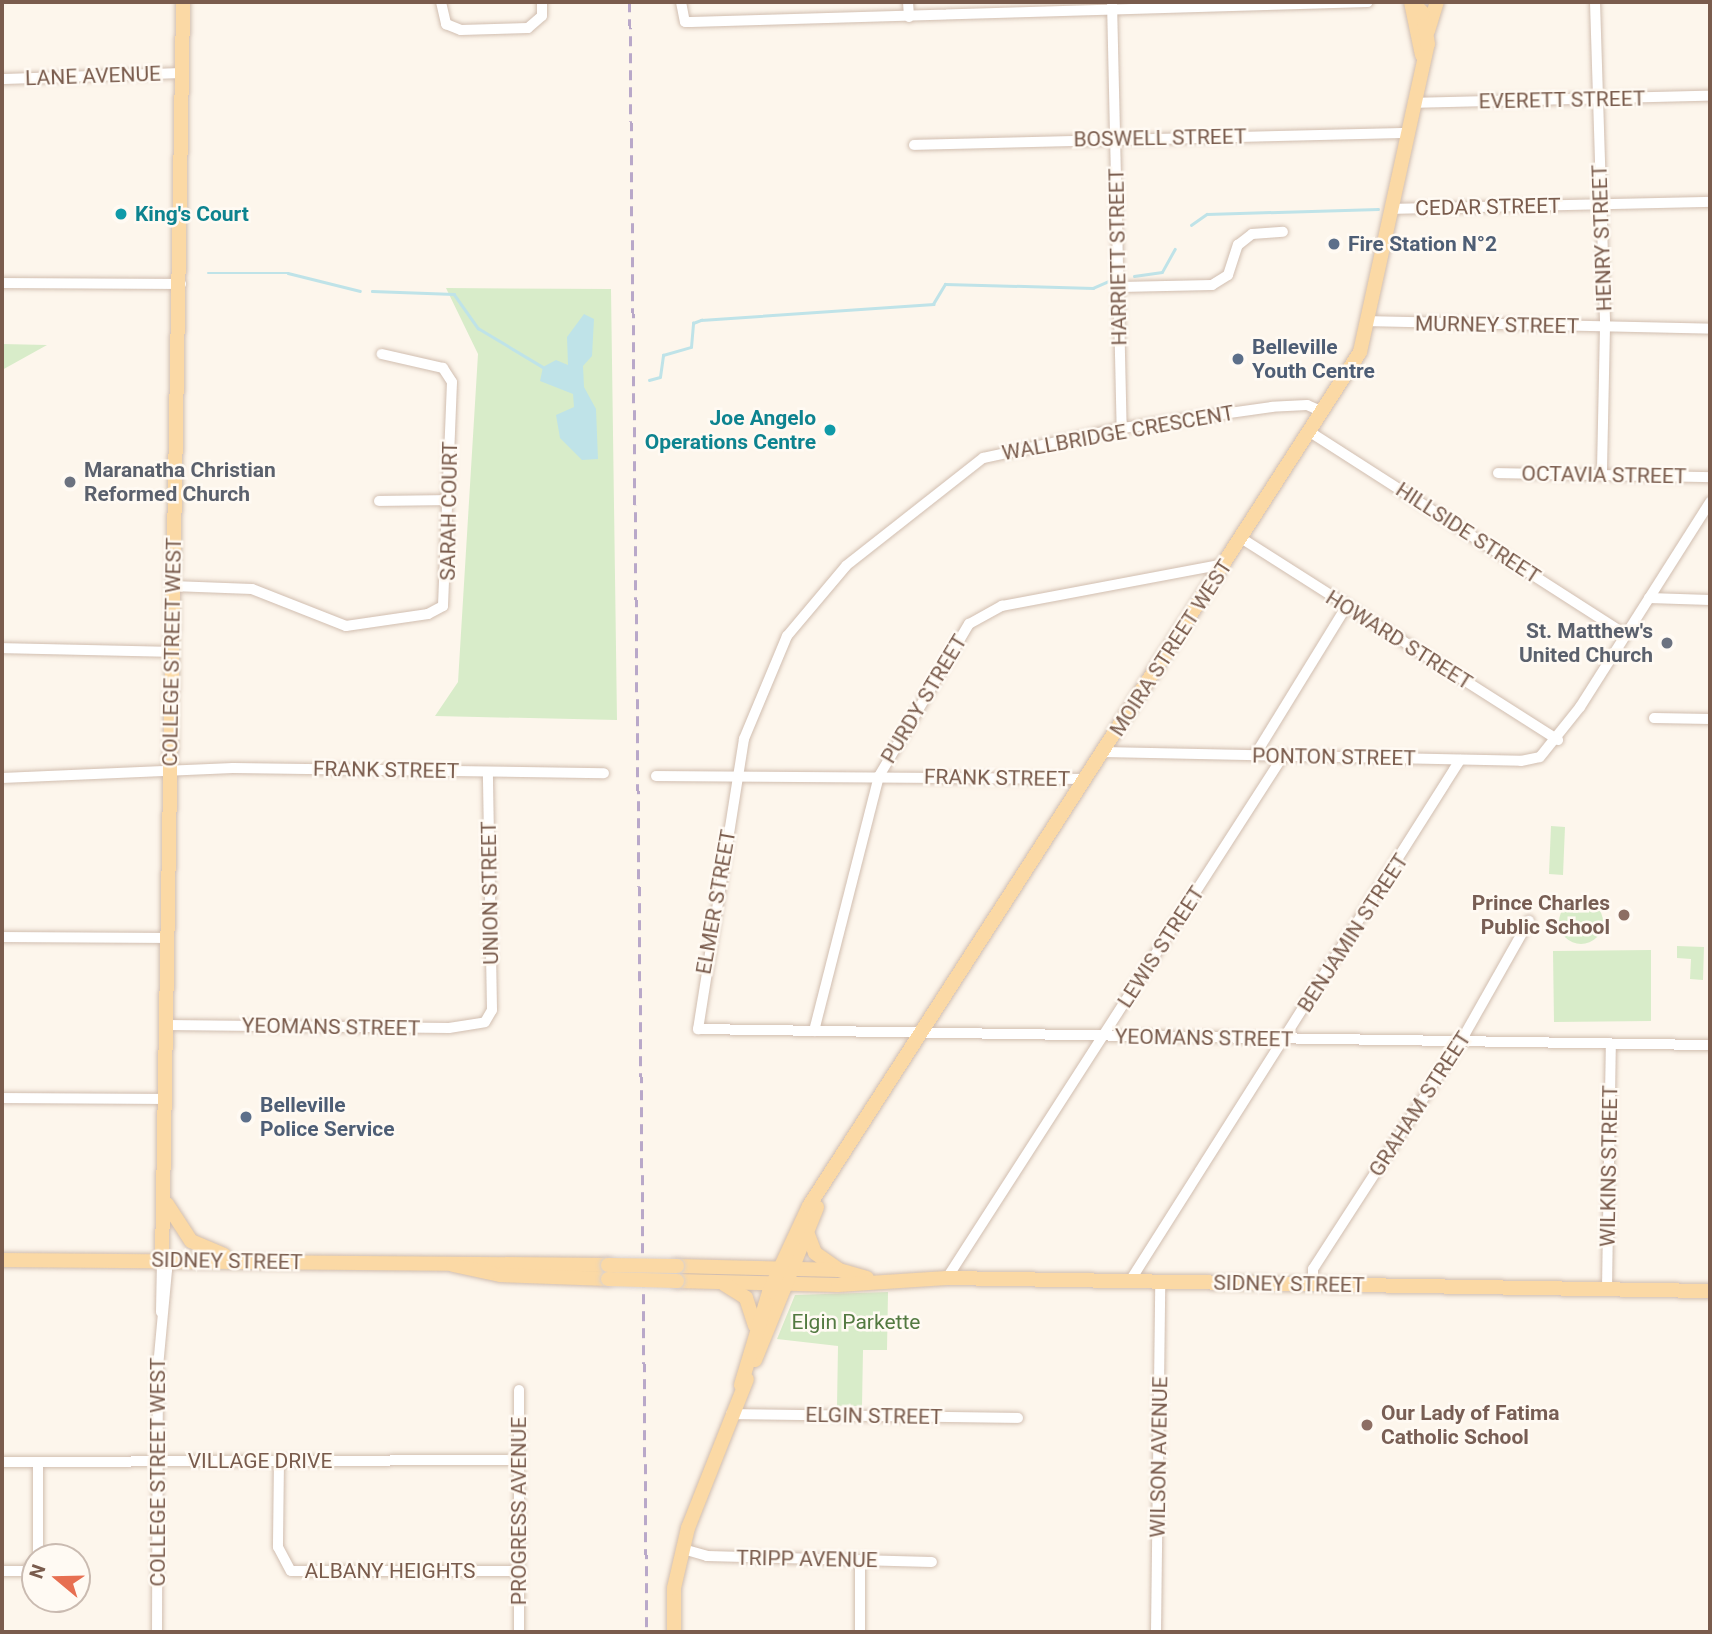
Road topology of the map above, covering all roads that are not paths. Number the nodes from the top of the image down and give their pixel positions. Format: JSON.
{"nodes":[{"id":1,"x":183,"y":2,"type":"edge"},
{"id":2,"x":441,"y":2,"type":"edge"},
{"id":3,"x":542,"y":2,"type":"edge"},
{"id":4,"x":681,"y":2,"type":"edge"},
{"id":5,"x":908,"y":2,"type":"edge"},
{"id":6,"x":1368,"y":2,"type":"edge"},
{"id":7,"x":1411,"y":2,"type":"edge"},
{"id":8,"x":1437,"y":2,"type":"edge"},
{"id":9,"x":1595,"y":2,"type":"edge"},
{"id":10,"x":1112,"y":6,"type":"edge"},
{"id":11,"x":909,"y":17,"type":"junction"},
{"id":12,"x":1428,"y":32,"type":"junction"},
{"id":13,"x":1422,"y":55,"type":"junction"},
{"id":14,"x":184,"y":73,"type":"junction"},
{"id":15,"x":2,"y":79,"type":"edge"},
{"id":16,"x":1710,"y":96,"type":"edge"},
{"id":17,"x":1598,"y":99,"type":"junction"},
{"id":18,"x":1413,"y":103,"type":"junction"},
{"id":19,"x":1407,"y":134,"type":"junction"},
{"id":20,"x":1116,"y":139,"type":"junction"},
{"id":21,"x":914,"y":145,"type":"dead end"},
{"id":22,"x":1710,"y":202,"type":"edge"},
{"id":23,"x":1601,"y":204,"type":"junction"},
{"id":24,"x":1392,"y":209,"type":"junction"},
{"id":25,"x":1283,"y":232,"type":"dead end"},
{"id":26,"x":2,"y":284,"type":"edge"},
{"id":27,"x":181,"y":284,"type":"junction"},
{"id":28,"x":1120,"y":287,"type":"junction"},
{"id":29,"x":1368,"y":321,"type":"junction"},
{"id":30,"x":1605,"y":327,"type":"junction"},
{"id":31,"x":1710,"y":329,"type":"edge"},
{"id":32,"x":382,"y":355,"type":"dead end"},
{"id":33,"x":1317,"y":422,"type":"junction"},
{"id":34,"x":1122,"y":428,"type":"junction"},
{"id":35,"x":1498,"y":472,"type":"dead end"},
{"id":36,"x":1602,"y":475,"type":"junction"},
{"id":37,"x":1710,"y":477,"type":"edge"},
{"id":38,"x":449,"y":500,"type":"junction"},
{"id":39,"x":379,"y":501,"type":"dead end"},
{"id":40,"x":1710,"y":502,"type":"edge"},
{"id":41,"x":1241,"y":538,"type":"junction"},
{"id":42,"x":1224,"y":564,"type":"junction"},
{"id":43,"x":172,"y":586,"type":"junction"},
{"id":44,"x":1649,"y":598,"type":"junction"},
{"id":45,"x":1710,"y":600,"type":"edge"},
{"id":46,"x":1346,"y":607,"type":"junction"},
{"id":47,"x":1626,"y":634,"type":"junction"},
{"id":48,"x":2,"y":648,"type":"edge"},
{"id":49,"x":172,"y":652,"type":"junction"},
{"id":50,"x":1654,"y":718,"type":"dead end"},
{"id":51,"x":1710,"y":719,"type":"edge"},
{"id":52,"x":1558,"y":740,"type":"junction"},
{"id":53,"x":1103,"y":752,"type":"junction"},
{"id":54,"x":1255,"y":755,"type":"junction"},
{"id":55,"x":1283,"y":756,"type":"junction"},
{"id":56,"x":1460,"y":760,"type":"junction"},
{"id":57,"x":488,"y":772,"type":"junction"},
{"id":58,"x":604,"y":773,"type":"dead end"},
{"id":59,"x":169,"y":775,"type":"junction"},
{"id":60,"x":656,"y":776,"type":"dead end"},
{"id":61,"x":738,"y":776,"type":"junction"},
{"id":62,"x":878,"y":776,"type":"junction"},
{"id":63,"x":2,"y":778,"type":"edge"},
{"id":64,"x":1086,"y":779,"type":"junction"},
{"id":65,"x":1530,"y":921,"type":"dead end"},
{"id":66,"x":2,"y":937,"type":"edge"},
{"id":67,"x":168,"y":938,"type":"junction"},
{"id":68,"x":489,"y":1014,"type":"joint"},
{"id":69,"x":166,"y":1025,"type":"junction"},
{"id":70,"x":698,"y":1029,"type":"joint"},
{"id":71,"x":814,"y":1031,"type":"junction"},
{"id":72,"x":921,"y":1033,"type":"junction"},
{"id":73,"x":1102,"y":1037,"type":"junction"},
{"id":74,"x":1284,"y":1039,"type":"junction"},
{"id":75,"x":1461,"y":1041,"type":"junction"},
{"id":76,"x":1611,"y":1044,"type":"junction"},
{"id":77,"x":1710,"y":1045,"type":"edge"},
{"id":78,"x":2,"y":1098,"type":"edge"},
{"id":79,"x":166,"y":1098,"type":"junction"},
{"id":80,"x":164,"y":1189,"type":"junction"},
{"id":81,"x":818,"y":1199,"type":"junction"},
{"id":82,"x":807,"y":1232,"type":"junction"},
{"id":83,"x":2,"y":1260,"type":"edge"},
{"id":84,"x":162,"y":1260,"type":"junction"},
{"id":85,"x":244,"y":1260,"type":"junction"},
{"id":86,"x":785,"y":1268,"type":"junction"},
{"id":87,"x":839,"y":1270,"type":"junction"},
{"id":88,"x":677,"y":1273,"type":"junction"},
{"id":89,"x":868,"y":1278,"type":"junction"},
{"id":90,"x":947,"y":1278,"type":"junction"},
{"id":91,"x":1130,"y":1281,"type":"junction"},
{"id":92,"x":719,"y":1282,"type":"junction"},
{"id":93,"x":1160,"y":1282,"type":"junction"},
{"id":94,"x":779,"y":1283,"type":"junction"},
{"id":95,"x":1313,"y":1285,"type":"junction"},
{"id":96,"x":1607,"y":1289,"type":"junction"},
{"id":97,"x":1710,"y":1291,"type":"edge"},
{"id":98,"x":755,"y":1329,"type":"junction"},
{"id":99,"x":741,"y":1385,"type":"junction"},
{"id":100,"x":519,"y":1390,"type":"dead end"},
{"id":101,"x":730,"y":1414,"type":"junction"},
{"id":102,"x":1018,"y":1418,"type":"dead end"},
{"id":103,"x":519,"y":1460,"type":"junction"},
{"id":104,"x":279,"y":1461,"type":"junction"},
{"id":105,"x":2,"y":1462,"type":"edge"},
{"id":106,"x":38,"y":1462,"type":"junction"},
{"id":107,"x":156,"y":1462,"type":"junction"},
{"id":108,"x":38,"y":1543,"type":"edge"},
{"id":109,"x":683,"y":1549,"type":"junction"},
{"id":110,"x":860,"y":1560,"type":"junction"},
{"id":111,"x":932,"y":1562,"type":"dead end"},
{"id":112,"x":21,"y":1571,"type":"edge"},
{"id":113,"x":519,"y":1571,"type":"junction"},
{"id":114,"x":2,"y":1572,"type":"edge"},
{"id":115,"x":157,"y":1632,"type":"edge"},
{"id":116,"x":519,"y":1632,"type":"edge"},
{"id":117,"x":674,"y":1632,"type":"edge"},
{"id":118,"x":860,"y":1632,"type":"edge"},
{"id":119,"x":1156,"y":1632,"type":"edge"}],
"edges":[{"from":1,"to":14,"type":"main road","name":"COLLEGE STREET WEST"},
{"from":2,"to":3,"type":"street"},
{"from":4,"to":11,"type":"street"},
{"from":5,"to":11,"type":"street"},
{"from":6,"to":10,"type":"street"},
{"from":7,"to":12,"type":"main road","name":"MOIRA STREET WEST"},
{"from":7,"to":13,"type":"main road","name":"MOIRA STREET WEST"},
{"from":8,"to":12,"type":"main road"},
{"from":9,"to":17,"type":"street","name":"HENRY STREET"},
{"from":10,"to":11,"type":"street"},
{"from":10,"to":20,"type":"street","name":"HARRIETT STREET"},
{"from":12,"to":13,"type":"main road","name":"MOIRA STREET WEST"},
{"from":13,"to":18,"type":"main road","name":"MOIRA STREET WEST"},
{"from":14,"to":15,"type":"street","name":"LANE AVENUE"},
{"from":14,"to":27,"type":"main road","name":"COLLEGE STREET WEST"},
{"from":16,"to":17,"type":"street","name":"EVERETT STREET"},
{"from":17,"to":18,"type":"street","name":"EVERETT STREET"},
{"from":17,"to":23,"type":"street","name":"HENRY STREET"},
{"from":18,"to":19,"type":"main road","name":"MOIRA STREET WEST"},
{"from":19,"to":20,"type":"street","name":"BOSWELL STREET"},
{"from":19,"to":24,"type":"main road","name":"MOIRA STREET WEST"},
{"from":20,"to":21,"type":"street","name":"BOSWELL STREET"},
{"from":20,"to":28,"type":"street","name":"HARRIETT STREET"},
{"from":22,"to":23,"type":"street","name":"CEDAR STREET"},
{"from":23,"to":24,"type":"street","name":"CEDAR STREET"},
{"from":23,"to":30,"type":"street","name":"HENRY STREET"},
{"from":24,"to":29,"type":"main road","name":"MOIRA STREET WEST"},
{"from":25,"to":28,"type":"street"},
{"from":26,"to":27,"type":"street"},
{"from":27,"to":43,"type":"main road","name":"COLLEGE STREET WEST"},
{"from":28,"to":34,"type":"street","name":"HARRIETT STREET"},
{"from":29,"to":30,"type":"street","name":"MURNEY STREET"},
{"from":29,"to":33,"type":"main road","name":"MOIRA STREET WEST"},
{"from":30,"to":31,"type":"street","name":"MURNEY STREET"},
{"from":30,"to":36,"type":"street","name":"HENRY STREET"},
{"from":32,"to":38,"type":"street","name":"SARAH COURT"},
{"from":33,"to":34,"type":"street","name":"WALLBRIDGE CRESCENT"},
{"from":33,"to":41,"type":"main road","name":"MOIRA STREET WEST"},
{"from":33,"to":47,"type":"street","name":"HILLSIDE STREET"},
{"from":34,"to":61,"type":"street","name":"WALLBRIDGE CRESCENT"},
{"from":35,"to":36,"type":"street","name":"OCTAVIA STREET"},
{"from":36,"to":37,"type":"street","name":"OCTAVIA STREET"},
{"from":38,"to":39,"type":"street"},
{"from":38,"to":43,"type":"street","name":"SARAH COURT"},
{"from":40,"to":44,"type":"street"},
{"from":41,"to":42,"type":"main road","name":"MOIRA STREET WEST"},
{"from":41,"to":46,"type":"street","name":"HOWARD STREET"},
{"from":42,"to":53,"type":"main road","name":"MOIRA STREET WEST"},
{"from":42,"to":62,"type":"street","name":"PURDY STREET"},
{"from":43,"to":49,"type":"main road","name":"COLLEGE STREET WEST"},
{"from":44,"to":45,"type":"street"},
{"from":44,"to":47,"type":"street"},
{"from":46,"to":52,"type":"street","name":"HOWARD STREET"},
{"from":46,"to":54,"type":"street"},
{"from":47,"to":52,"type":"street"},
{"from":48,"to":49,"type":"street"},
{"from":49,"to":59,"type":"main road","name":"COLLEGE STREET WEST"},
{"from":50,"to":51,"type":"street"},
{"from":52,"to":56,"type":"street","name":"PONTON STREET"},
{"from":53,"to":54,"type":"street","name":"PONTON STREET"},
{"from":53,"to":64,"type":"main road","name":"MOIRA STREET WEST"},
{"from":54,"to":55,"type":"street","name":"PONTON STREET"},
{"from":55,"to":56,"type":"street","name":"PONTON STREET"},
{"from":55,"to":73,"type":"street","name":"LEWIS STREET"},
{"from":56,"to":74,"type":"street","name":"BENJAMIN STREET"},
{"from":57,"to":58,"type":"street","name":"FRANK STREET"},
{"from":57,"to":59,"type":"street","name":"FRANK STREET"},
{"from":57,"to":68,"type":"street","name":"UNION STREET"},
{"from":59,"to":63,"type":"street","name":"FRANK STREET"},
{"from":59,"to":67,"type":"main road","name":"COLLEGE STREET WEST"},
{"from":60,"to":61,"type":"street","name":"FRANK STREET"},
{"from":61,"to":62,"type":"street","name":"FRANK STREET"},
{"from":61,"to":70,"type":"street","name":"ELMER STREET"},
{"from":62,"to":64,"type":"street","name":"FRANK STREET"},
{"from":62,"to":71,"type":"street","name":"PURDY STREET"},
{"from":64,"to":72,"type":"main road","name":"MOIRA STREET WEST"},
{"from":65,"to":75,"type":"street","name":"GRAHAM STREET"},
{"from":66,"to":67,"type":"street"},
{"from":67,"to":69,"type":"main road","name":"COLLEGE STREET WEST"},
{"from":68,"to":69,"type":"street","name":"YEOMANS STREET"},
{"from":69,"to":79,"type":"main road","name":"COLLEGE STREET WEST"},
{"from":70,"to":71,"type":"street","name":"YEOMANS STREET"},
{"from":71,"to":72,"type":"street","name":"YEOMANS STREET"},
{"from":72,"to":73,"type":"street","name":"YEOMANS STREET"},
{"from":72,"to":81,"type":"main road","name":"MOIRA STREET WEST"},
{"from":73,"to":74,"type":"street","name":"YEOMANS STREET"},
{"from":73,"to":90,"type":"street","name":"LEWIS STREET"},
{"from":74,"to":75,"type":"street","name":"YEOMANS STREET"},
{"from":74,"to":91,"type":"street","name":"BENJAMIN STREET"},
{"from":75,"to":76,"type":"street","name":"YEOMANS STREET"},
{"from":75,"to":95,"type":"street","name":"GRAHAM STREET"},
{"from":76,"to":77,"type":"street","name":"YEOMANS STREET"},
{"from":76,"to":96,"type":"street","name":"WILKINS STREET"},
{"from":78,"to":79,"type":"street"},
{"from":79,"to":80,"type":"main road","name":"COLLEGE STREET WEST"},
{"from":80,"to":84,"type":"main road","name":"COLLEGE STREET WEST"},
{"from":80,"to":85,"type":"main road"},
{"from":81,"to":82,"type":"main road","name":"MOIRA STREET WEST"},
{"from":81,"to":86,"type":"main road","name":"MOIRA STREET WEST"},
{"from":82,"to":86,"type":"main road","name":"MOIRA STREET WEST"},
{"from":82,"to":87,"type":"main road"},
{"from":83,"to":84,"type":"main road","name":"SIDNEY STREET"},
{"from":84,"to":85,"type":"main road","name":"SIDNEY STREET"},
{"from":84,"to":107,"type":"street","name":"COLLEGE STREET WEST"},
{"from":85,"to":88,"type":"main road","name":"SIDNEY STREET","bridge":true},
{"from":86,"to":87,"type":"main road","name":"SIDNEY STREET"},
{"from":86,"to":88,"type":"main road","name":"SIDNEY STREET"},
{"from":86,"to":94,"type":"main road","name":"MOIRA STREET WEST"},
{"from":87,"to":89,"type":"main road","name":"SIDNEY STREET"},
{"from":88,"to":92,"type":"main road","name":"SIDNEY STREET"},
{"from":89,"to":90,"type":"main road","name":"SIDNEY STREET"},
{"from":89,"to":94,"type":"main road","name":"SIDNEY STREET"},
{"from":90,"to":91,"type":"main road","name":"SIDNEY STREET"},
{"from":91,"to":93,"type":"main road","name":"SIDNEY STREET"},
{"from":92,"to":94,"type":"main road","name":"SIDNEY STREET"},
{"from":92,"to":98,"type":"main road"},
{"from":93,"to":95,"type":"main road","name":"SIDNEY STREET"},
{"from":93,"to":119,"type":"street","name":"WILSON AVENUE"},
{"from":94,"to":98,"type":"main road","name":"MOIRA STREET WEST"},
{"from":94,"to":99,"type":"main road","name":"MOIRA STREET WEST"},
{"from":95,"to":96,"type":"main road","name":"SIDNEY STREET"},
{"from":96,"to":97,"type":"main road","name":"SIDNEY STREET"},
{"from":98,"to":99,"type":"main road","name":"MOIRA STREET WEST"},
{"from":99,"to":101,"type":"main road","name":"MOIRA STREET WEST"},
{"from":100,"to":103,"type":"street","name":"PROGRESS AVENUE"},
{"from":101,"to":102,"type":"street","name":"ELGIN STREET"},
{"from":101,"to":109,"type":"main road","name":"MOIRA STREET WEST"},
{"from":103,"to":104,"type":"street","name":"VILLAGE DRIVE"},
{"from":103,"to":113,"type":"street","name":"PROGRESS AVENUE"},
{"from":104,"to":107,"type":"street","name":"VILLAGE DRIVE"},
{"from":104,"to":113,"type":"street","name":"ALBANY HEIGHTS"},
{"from":105,"to":106,"type":"street","name":"VILLAGE DRIVE"},
{"from":106,"to":107,"type":"street","name":"VILLAGE DRIVE"},
{"from":106,"to":108,"type":"street"},
{"from":107,"to":115,"type":"street","name":"COLLEGE STREET WEST"},
{"from":109,"to":110,"type":"street","name":"TRIPP AVENUE"},
{"from":109,"to":117,"type":"main road","name":"MOIRA STREET WEST"},
{"from":110,"to":111,"type":"street","name":"TRIPP AVENUE"},
{"from":110,"to":118,"type":"street"},
{"from":112,"to":114,"type":"street"},
{"from":113,"to":116,"type":"street","name":"PROGRESS AVENUE"}]}
